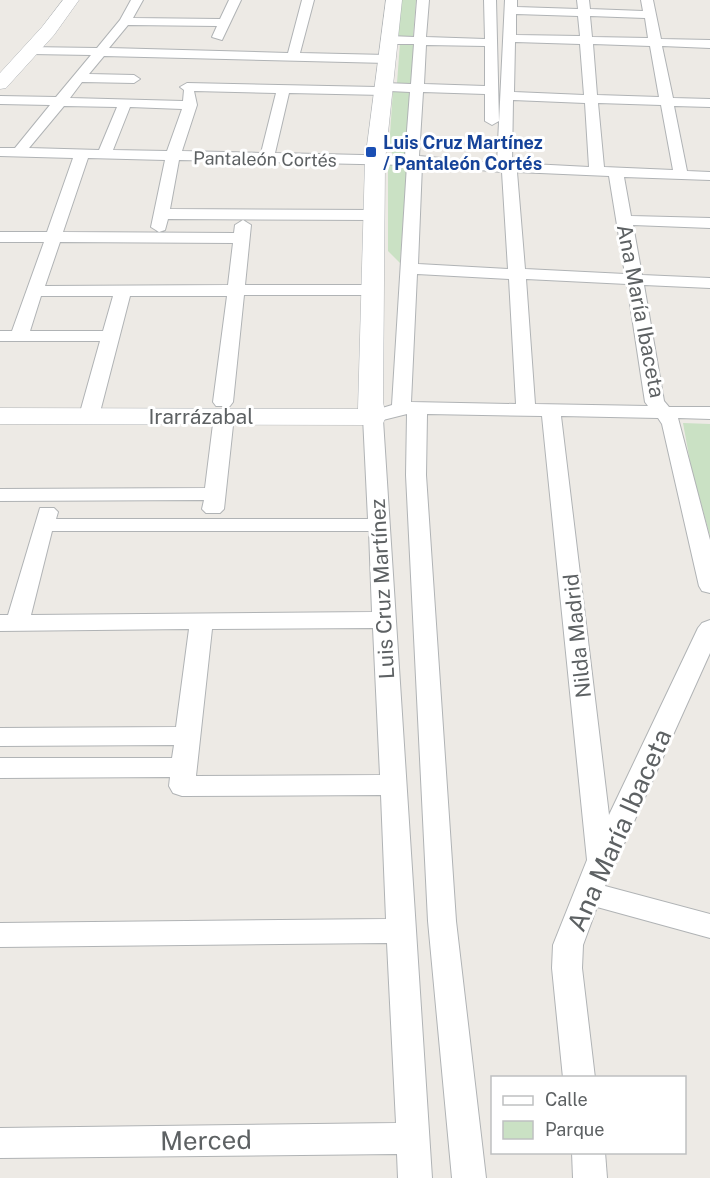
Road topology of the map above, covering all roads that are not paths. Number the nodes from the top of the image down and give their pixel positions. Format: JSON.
{"nodes":[{"id":1,"x":71,"y":0,"type":"edge"},
{"id":2,"x":137,"y":0,"type":"edge"},
{"id":3,"x":235,"y":0,"type":"edge"},
{"id":4,"x":308,"y":0,"type":"edge"},
{"id":5,"x":394,"y":0,"type":"edge"},
{"id":6,"x":423,"y":0,"type":"edge"},
{"id":7,"x":490,"y":0,"type":"edge"},
{"id":8,"x":647,"y":0,"type":"edge"},
{"id":9,"x":511,"y":5,"type":"edge"},
{"id":10,"x":584,"y":6,"type":"edge"},
{"id":11,"x":650,"y":15,"type":"junction"},
{"id":12,"x":125,"y":21,"type":"junction"},
{"id":13,"x":161,"y":22,"type":"junction"},
{"id":14,"x":224,"y":22,"type":"junction"},
{"id":15,"x":510,"y":38,"type":"junction"},
{"id":16,"x":587,"y":40,"type":"junction"},
{"id":17,"x":422,"y":41,"type":"junction"},
{"id":18,"x":655,"y":42,"type":"junction"},
{"id":19,"x":491,"y":43,"type":"junction"},
{"id":20,"x":710,"y":44,"type":"edge"},
{"id":21,"x":31,"y":50,"type":"junction"},
{"id":22,"x":388,"y":50,"type":"junction"},
{"id":23,"x":99,"y":54,"type":"junction"},
{"id":24,"x":146,"y":55,"type":"junction"},
{"id":25,"x":293,"y":57,"type":"junction"},
{"id":26,"x":199,"y":62,"type":"junction"},
{"id":27,"x":79,"y":78,"type":"junction"},
{"id":28,"x":134,"y":79,"type":"dead end"},
{"id":29,"x":0,"y":84,"type":"edge"},
{"id":30,"x":187,"y":87,"type":"junction"},
{"id":31,"x":417,"y":88,"type":"junction"},
{"id":32,"x":283,"y":89,"type":"junction"},
{"id":33,"x":383,"y":89,"type":"junction"},
{"id":34,"x":492,"y":90,"type":"junction"},
{"id":35,"x":507,"y":96,"type":"junction"},
{"id":36,"x":592,"y":99,"type":"junction"},
{"id":37,"x":0,"y":100,"type":"edge"},
{"id":38,"x":666,"y":101,"type":"junction"},
{"id":39,"x":710,"y":102,"type":"edge"},
{"id":40,"x":59,"y":103,"type":"junction"},
{"id":41,"x":125,"y":104,"type":"junction"},
{"id":42,"x":190,"y":105,"type":"junction"},
{"id":43,"x":0,"y":152,"type":"edge"},
{"id":44,"x":19,"y":153,"type":"junction"},
{"id":45,"x":82,"y":154,"type":"junction"},
{"id":46,"x":104,"y":155,"type":"junction"},
{"id":47,"x":173,"y":156,"type":"junction"},
{"id":48,"x":267,"y":159,"type":"junction"},
{"id":49,"x":413,"y":160,"type":"junction"},
{"id":50,"x":375,"y":161,"type":"junction"},
{"id":51,"x":500,"y":168,"type":"junction"},
{"id":52,"x":597,"y":172,"type":"junction"},
{"id":53,"x":616,"y":172,"type":"junction"},
{"id":54,"x":681,"y":175,"type":"junction"},
{"id":55,"x":710,"y":176,"type":"edge"},
{"id":56,"x":162,"y":214,"type":"junction"},
{"id":57,"x":244,"y":214,"type":"junction"},
{"id":58,"x":374,"y":215,"type":"junction"},
{"id":59,"x":624,"y":220,"type":"junction"},
{"id":60,"x":710,"y":223,"type":"edge"},
{"id":61,"x":0,"y":237,"type":"edge"},
{"id":62,"x":53,"y":237,"type":"junction"},
{"id":63,"x":157,"y":238,"type":"junction"},
{"id":64,"x":242,"y":238,"type":"junction"},
{"id":65,"x":409,"y":269,"type":"junction"},
{"id":66,"x":517,"y":274,"type":"junction"},
{"id":67,"x":634,"y":280,"type":"junction"},
{"id":68,"x":710,"y":283,"type":"edge"},
{"id":69,"x":123,"y":290,"type":"junction"},
{"id":70,"x":236,"y":290,"type":"junction"},
{"id":71,"x":372,"y":290,"type":"junction"},
{"id":72,"x":35,"y":291,"type":"junction"},
{"id":73,"x":0,"y":336,"type":"edge"},
{"id":74,"x":19,"y":336,"type":"junction"},
{"id":75,"x":111,"y":336,"type":"junction"},
{"id":76,"x":0,"y":402,"type":"edge"},
{"id":77,"x":409,"y":408,"type":"junction"},
{"id":78,"x":91,"y":409,"type":"junction"},
{"id":79,"x":223,"y":409,"type":"junction"},
{"id":80,"x":371,"y":409,"type":"junction"},
{"id":81,"x":526,"y":410,"type":"junction"},
{"id":82,"x":551,"y":410,"type":"junction"},
{"id":83,"x":664,"y":412,"type":"junction"},
{"id":84,"x":710,"y":413,"type":"edge"},
{"id":85,"x":0,"y":416,"type":"edge"},
{"id":86,"x":215,"y":494,"type":"junction"},
{"id":87,"x":0,"y":495,"type":"edge"},
{"id":88,"x":52,"y":495,"type":"junction"},
{"id":89,"x":44,"y":525,"type":"junction"},
{"id":90,"x":211,"y":525,"type":"junction"},
{"id":91,"x":379,"y":525,"type":"junction"},
{"id":92,"x":710,"y":586,"type":"edge"},
{"id":93,"x":384,"y":621,"type":"junction"},
{"id":94,"x":201,"y":622,"type":"junction"},
{"id":95,"x":9,"y":623,"type":"edge"},
{"id":96,"x":710,"y":628,"type":"edge"},
{"id":97,"x":188,"y":736,"type":"junction"},
{"id":98,"x":0,"y":737,"type":"edge"},
{"id":99,"x":0,"y":768,"type":"edge"},
{"id":100,"x":183,"y":777,"type":"junction"},
{"id":101,"x":393,"y":785,"type":"junction"},
{"id":102,"x":601,"y":861,"type":"junction"},
{"id":103,"x":588,"y":893,"type":"junction"},
{"id":104,"x":710,"y":926,"type":"edge"},
{"id":105,"x":402,"y":931,"type":"junction"},
{"id":106,"x":0,"y":935,"type":"edge"},
{"id":107,"x":579,"y":1076,"type":"edge"},
{"id":108,"x":413,"y":1138,"type":"junction"},
{"id":109,"x":0,"y":1143,"type":"edge"},
{"id":110,"x":588,"y":1154,"type":"edge"},
{"id":111,"x":415,"y":1178,"type":"edge"},
{"id":112,"x":469,"y":1178,"type":"edge"},
{"id":113,"x":590,"y":1178,"type":"edge"}],
"edges":[{"from":1,"to":21,"type":"street"},
{"from":2,"to":12,"type":"street"},
{"from":3,"to":14,"type":"street"},
{"from":4,"to":25,"type":"street"},
{"from":5,"to":22,"type":"street","name":"Luis Cruz Martínez"},
{"from":6,"to":17,"type":"street","name":"Luis Cruz Martínez"},
{"from":7,"to":19,"type":"street"},
{"from":8,"to":11,"type":"street"},
{"from":9,"to":10,"type":"street"},
{"from":9,"to":15,"type":"street"},
{"from":10,"to":11,"type":"street"},
{"from":10,"to":16,"type":"street"},
{"from":11,"to":18,"type":"street"},
{"from":12,"to":13,"type":"street"},
{"from":12,"to":23,"type":"street"},
{"from":13,"to":14,"type":"street"},
{"from":13,"to":24,"type":"street"},
{"from":14,"to":26,"type":"street"},
{"from":15,"to":16,"type":"street"},
{"from":15,"to":35,"type":"street"},
{"from":16,"to":18,"type":"street"},
{"from":16,"to":36,"type":"street"},
{"from":17,"to":19,"type":"street"},
{"from":17,"to":22,"type":"street"},
{"from":17,"to":31,"type":"street","name":"Luis Cruz Martínez"},
{"from":18,"to":20,"type":"street"},
{"from":18,"to":38,"type":"street"},
{"from":19,"to":34,"type":"street"},
{"from":21,"to":23,"type":"street"},
{"from":21,"to":29,"type":"street"},
{"from":22,"to":25,"type":"street"},
{"from":22,"to":33,"type":"street","name":"Luis Cruz Martínez"},
{"from":23,"to":24,"type":"street"},
{"from":23,"to":27,"type":"street"},
{"from":24,"to":26,"type":"street"},
{"from":25,"to":26,"type":"street"},
{"from":26,"to":30,"type":"street"},
{"from":27,"to":28,"type":"street"},
{"from":27,"to":40,"type":"street"},
{"from":30,"to":32,"type":"street"},
{"from":30,"to":42,"type":"street"},
{"from":31,"to":33,"type":"street"},
{"from":31,"to":34,"type":"street"},
{"from":31,"to":49,"type":"street","name":"Luis Cruz Martínez"},
{"from":32,"to":33,"type":"street"},
{"from":32,"to":48,"type":"street"},
{"from":33,"to":50,"type":"street","name":"Luis Cruz Martínez"},
{"from":34,"to":51,"type":"street"},
{"from":35,"to":36,"type":"street"},
{"from":35,"to":51,"type":"street"},
{"from":36,"to":38,"type":"street"},
{"from":36,"to":52,"type":"street"},
{"from":37,"to":40,"type":"street"},
{"from":38,"to":39,"type":"street"},
{"from":38,"to":54,"type":"street"},
{"from":40,"to":41,"type":"street"},
{"from":40,"to":44,"type":"street"},
{"from":41,"to":42,"type":"street"},
{"from":41,"to":46,"type":"street"},
{"from":42,"to":47,"type":"street"},
{"from":43,"to":44,"type":"street","name":"Pantaleón Cortés"},
{"from":44,"to":45,"type":"street","name":"Pantaleón Cortés"},
{"from":45,"to":46,"type":"street","name":"Pantaleón Cortés"},
{"from":45,"to":62,"type":"street"},
{"from":46,"to":47,"type":"street","name":"Pantaleón Cortés"},
{"from":47,"to":48,"type":"street","name":"Pantaleón Cortés"},
{"from":47,"to":56,"type":"street"},
{"from":48,"to":50,"type":"street","name":"Pantaleón Cortés"},
{"from":49,"to":50,"type":"street","name":"Pantaleón Cortés"},
{"from":49,"to":51,"type":"street","name":"Pantaleón Cortés"},
{"from":49,"to":65,"type":"street","name":"Luis Cruz Martínez"},
{"from":50,"to":58,"type":"street","name":"Luis Cruz Martínez"},
{"from":51,"to":52,"type":"street","name":"Pantaleón Cortés"},
{"from":51,"to":66,"type":"street"},
{"from":52,"to":53,"type":"street","name":"Pantaleón Cortés"},
{"from":53,"to":54,"type":"street","name":"Pantaleón Cortés"},
{"from":53,"to":59,"type":"street","name":"Ana María Ibaceta"},
{"from":54,"to":55,"type":"street","name":"Pantaleón Cortés"},
{"from":56,"to":57,"type":"street"},
{"from":56,"to":63,"type":"street"},
{"from":57,"to":58,"type":"street"},
{"from":57,"to":64,"type":"street"},
{"from":58,"to":71,"type":"street","name":"Luis Cruz Martínez"},
{"from":59,"to":60,"type":"street"},
{"from":59,"to":67,"type":"street","name":"Ana María Ibaceta"},
{"from":61,"to":62,"type":"street"},
{"from":62,"to":63,"type":"street"},
{"from":62,"to":72,"type":"street"},
{"from":63,"to":64,"type":"street"},
{"from":64,"to":70,"type":"street"},
{"from":65,"to":66,"type":"street"},
{"from":65,"to":77,"type":"street","name":"Luis Cruz Martínez"},
{"from":66,"to":67,"type":"street"},
{"from":66,"to":81,"type":"street"},
{"from":67,"to":68,"type":"street"},
{"from":67,"to":83,"type":"street","name":"Ana María Ibaceta"},
{"from":69,"to":70,"type":"street"},
{"from":69,"to":72,"type":"street"},
{"from":69,"to":75,"type":"street"},
{"from":70,"to":71,"type":"street"},
{"from":70,"to":79,"type":"street"},
{"from":71,"to":80,"type":"street","name":"Luis Cruz Martínez"},
{"from":72,"to":74,"type":"street"},
{"from":73,"to":74,"type":"street"},
{"from":74,"to":75,"type":"street"},
{"from":75,"to":78,"type":"street"},
{"from":76,"to":78,"type":"street","name":"Irarrázabal"},
{"from":77,"to":80,"type":"street","name":"Irarrázabal"},
{"from":77,"to":81,"type":"street","name":"Irarrázabal"},
{"from":77,"to":112,"type":"street","name":"Luis Cruz Martínez"},
{"from":78,"to":79,"type":"street","name":"Irarrázabal"},
{"from":78,"to":85,"type":"street","name":"Irarrázabal"},
{"from":79,"to":80,"type":"street","name":"Irarrázabal"},
{"from":79,"to":86,"type":"street"},
{"from":80,"to":91,"type":"street","name":"Luis Cruz Martínez"},
{"from":81,"to":82,"type":"street","name":"Irarrázabal"},
{"from":82,"to":83,"type":"street","name":"Irarrázabal"},
{"from":82,"to":102,"type":"street","name":"Nilda Madrid"},
{"from":83,"to":84,"type":"street","name":"Irarrázabal"},
{"from":83,"to":92,"type":"street","name":"Ana María Ibaceta"},
{"from":86,"to":88,"type":"street"},
{"from":86,"to":90,"type":"street"},
{"from":87,"to":88,"type":"street"},
{"from":88,"to":89,"type":"street"},
{"from":89,"to":90,"type":"street"},
{"from":89,"to":95,"type":"street"},
{"from":90,"to":91,"type":"street"},
{"from":91,"to":93,"type":"street","name":"Luis Cruz Martínez"},
{"from":93,"to":94,"type":"street"},
{"from":93,"to":101,"type":"street","name":"Luis Cruz Martínez"},
{"from":94,"to":95,"type":"street"},
{"from":94,"to":97,"type":"street"},
{"from":96,"to":102,"type":"street","name":"Ana María Ibaceta"},
{"from":97,"to":98,"type":"street"},
{"from":97,"to":100,"type":"street"},
{"from":99,"to":100,"type":"street"},
{"from":100,"to":101,"type":"street"},
{"from":101,"to":105,"type":"street","name":"Luis Cruz Martínez"},
{"from":102,"to":103,"type":"street","name":"Ana María Ibaceta"},
{"from":103,"to":104,"type":"street"},
{"from":103,"to":107,"type":"street","name":"Ana María Ibaceta"},
{"from":105,"to":106,"type":"street"},
{"from":105,"to":108,"type":"street","name":"Luis Cruz Martínez"},
{"from":108,"to":109,"type":"street","name":"Merced"},
{"from":108,"to":111,"type":"street","name":"Luis Cruz Martínez"},
{"from":110,"to":113,"type":"street"}]}
